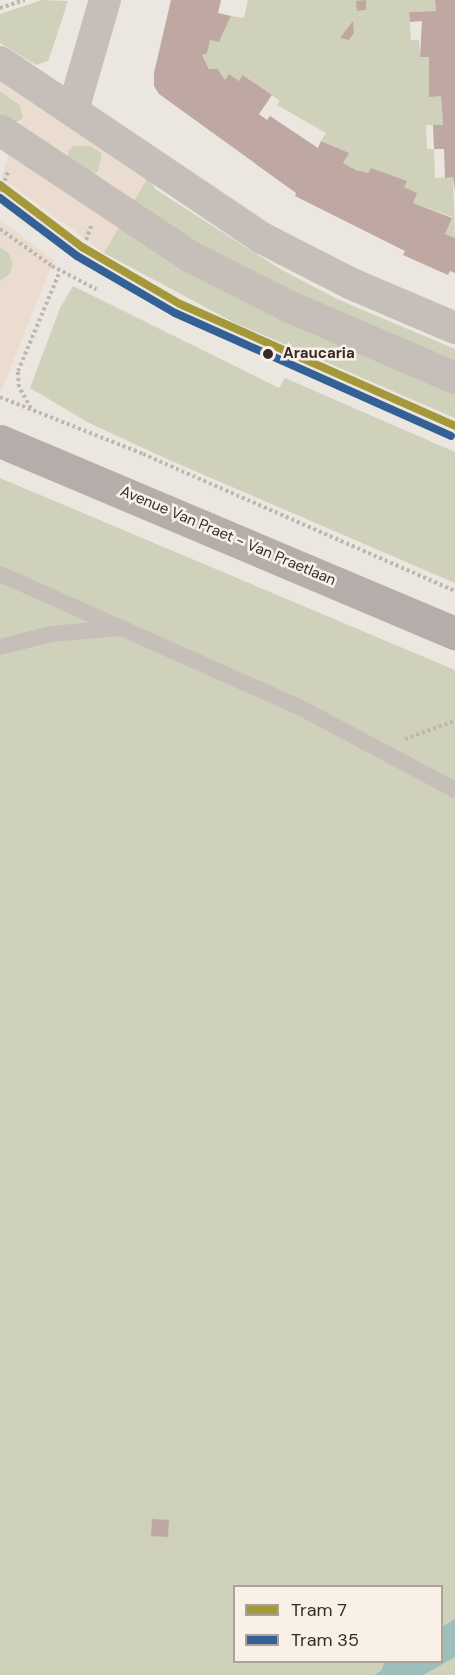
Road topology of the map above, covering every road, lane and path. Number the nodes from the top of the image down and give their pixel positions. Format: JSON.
{"nodes":[{"id":1,"x":26,"y":0,"type":"edge"},
{"id":2,"x":105,"y":0,"type":"edge"},
{"id":3,"x":0,"y":8,"type":"edge"},
{"id":4,"x":0,"y":62,"type":"edge"},
{"id":5,"x":73,"y":110,"type":"junction"},
{"id":6,"x":0,"y":130,"type":"edge"},
{"id":7,"x":1,"y":177,"type":"edge"},
{"id":8,"x":0,"y":192,"type":"edge"},
{"id":9,"x":0,"y":229,"type":"edge"},
{"id":10,"x":71,"y":269,"type":"dead end"},
{"id":11,"x":60,"y":271,"type":"junction"},
{"id":12,"x":68,"y":275,"type":"junction"},
{"id":13,"x":96,"y":288,"type":"dead end"},
{"id":14,"x":455,"y":328,"type":"edge"},
{"id":15,"x":455,"y":378,"type":"edge"},
{"id":16,"x":0,"y":397,"type":"edge"},
{"id":17,"x":32,"y":410,"type":"junction"},
{"id":18,"x":0,"y":441,"type":"edge"},
{"id":19,"x":0,"y":574,"type":"edge"},
{"id":20,"x":455,"y":591,"type":"edge"},
{"id":21,"x":122,"y":627,"type":"junction"},
{"id":22,"x":455,"y":633,"type":"edge"},
{"id":23,"x":0,"y":647,"type":"edge"},
{"id":24,"x":455,"y":721,"type":"edge"},
{"id":25,"x":379,"y":749,"type":"junction"},
{"id":26,"x":455,"y":790,"type":"edge"}],
"edges":[{"from":1,"to":3,"type":"path"},
{"from":2,"to":5,"type":"street"},
{"from":4,"to":5,"type":"street"},
{"from":5,"to":14,"type":"street"},
{"from":6,"to":15,"type":"street"},
{"from":7,"to":8,"type":"path"},
{"from":9,"to":11,"type":"path"},
{"from":10,"to":12,"type":"path"},
{"from":11,"to":12,"type":"path"},
{"from":11,"to":17,"type":"path"},
{"from":12,"to":13,"type":"path"},
{"from":16,"to":17,"type":"path"},
{"from":17,"to":20,"type":"path"},
{"from":18,"to":22,"type":"main road","name":"Avenue Van Praet - Van Praetlaan"},
{"from":19,"to":21,"type":"lane"},
{"from":21,"to":23,"type":"lane"},
{"from":21,"to":25,"type":"lane"},
{"from":24,"to":25,"type":"path"},
{"from":25,"to":26,"type":"lane"}]}
